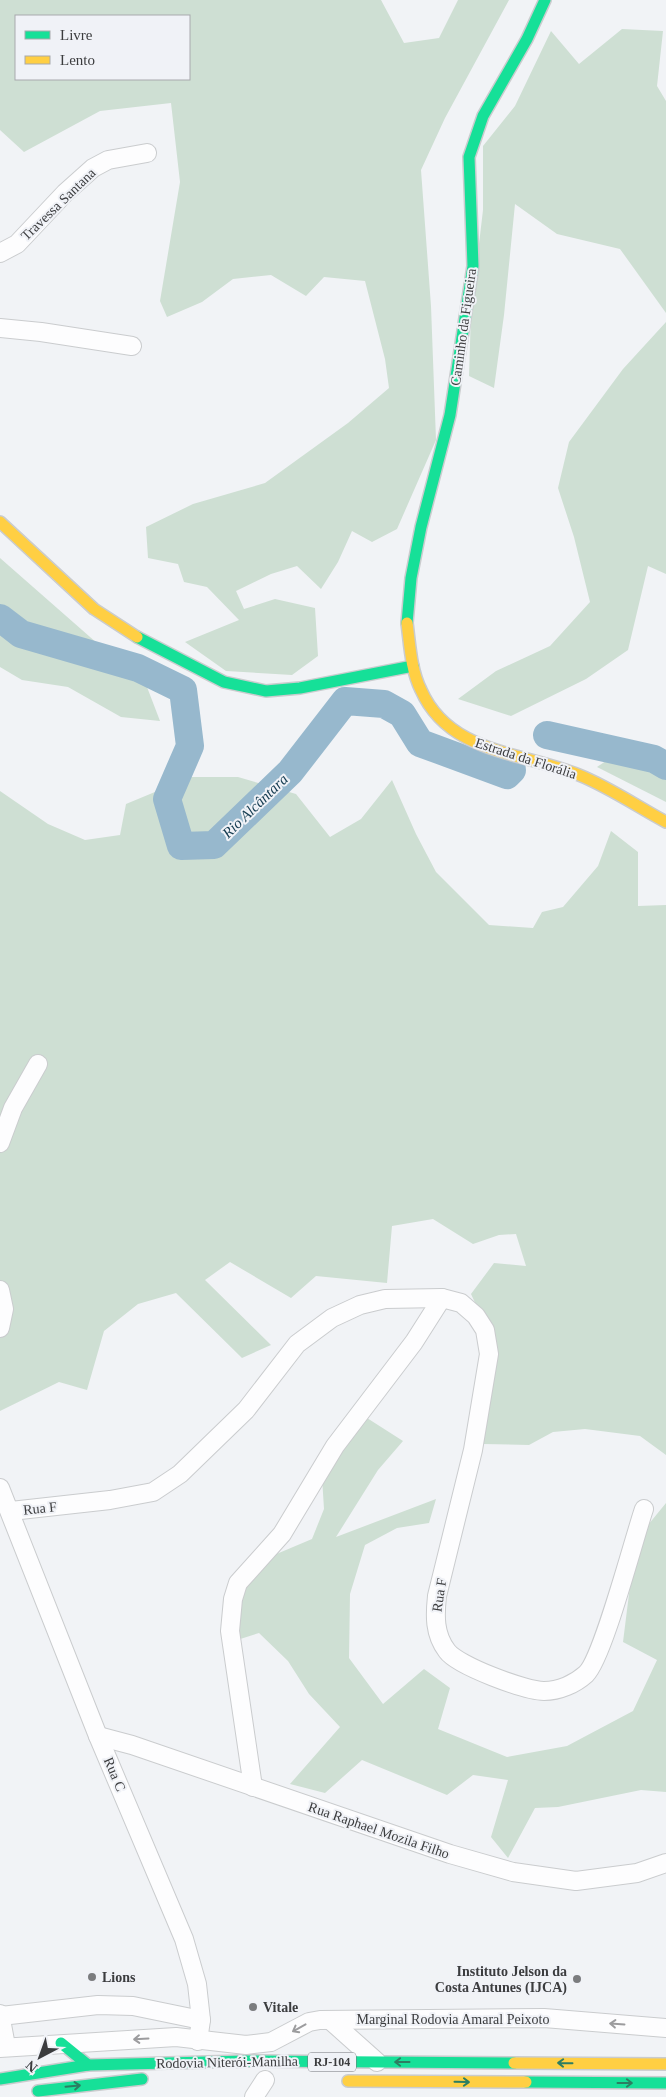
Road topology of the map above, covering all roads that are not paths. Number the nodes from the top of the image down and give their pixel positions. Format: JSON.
{"nodes":[{"id":1,"x":545,"y":0,"type":"edge"},
{"id":2,"x":147,"y":153,"type":"dead end"},
{"id":3,"x":0,"y":253,"type":"edge"},
{"id":4,"x":0,"y":328,"type":"edge"},
{"id":5,"x":132,"y":346,"type":"dead end"},
{"id":6,"x":0,"y":522,"type":"edge"},
{"id":7,"x":413,"y":666,"type":"junction"},
{"id":8,"x":666,"y":822,"type":"edge"},
{"id":9,"x":38,"y":1064,"type":"dead end"},
{"id":10,"x":0,"y":1143,"type":"edge"},
{"id":11,"x":0,"y":1290,"type":"edge"},
{"id":12,"x":442,"y":1298,"type":"junction"},
{"id":13,"x":0,"y":1328,"type":"edge"},
{"id":14,"x":0,"y":1488,"type":"edge"},
{"id":15,"x":644,"y":1509,"type":"dead end"},
{"id":16,"x":11,"y":1511,"type":"junction"},
{"id":17,"x":98,"y":1736,"type":"junction"},
{"id":18,"x":253,"y":1787,"type":"junction"},
{"id":19,"x":666,"y":1863,"type":"edge"},
{"id":20,"x":0,"y":2015,"type":"edge"},
{"id":21,"x":201,"y":2020,"type":"junction"},
{"id":22,"x":330,"y":2020,"type":"junction"},
{"id":23,"x":666,"y":2028,"type":"edge"},
{"id":24,"x":198,"y":2040,"type":"junction"},
{"id":25,"x":61,"y":2043,"type":"junction"},
{"id":26,"x":3,"y":2047,"type":"edge"},
{"id":27,"x":247,"y":2053,"type":"junction"},
{"id":28,"x":377,"y":2062,"type":"junction"},
{"id":29,"x":666,"y":2064,"type":"edge"},
{"id":30,"x":88,"y":2065,"type":"junction"},
{"id":31,"x":150,"y":2078,"type":"dead end"},
{"id":32,"x":0,"y":2079,"type":"edge"},
{"id":33,"x":338,"y":2081,"type":"joint"},
{"id":34,"x":666,"y":2083,"type":"edge"},
{"id":35,"x":571,"y":2084,"type":"junction"},
{"id":36,"x":24,"y":2094,"type":"dead end"},
{"id":37,"x":362,"y":2097,"type":"edge"},
{"id":38,"x":552,"y":2097,"type":"edge"}],
"edges":[{"from":1,"to":7,"type":"main road","name":"Caminho da Figueira"},
{"from":2,"to":3,"type":"street","name":"Travessa Santana"},
{"from":4,"to":5,"type":"street"},
{"from":6,"to":7,"type":"main road"},
{"from":7,"to":8,"type":"main road","name":"Estrada da Florália"},
{"from":9,"to":10,"type":"street"},
{"from":11,"to":13,"type":"street"},
{"from":12,"to":15,"type":"street","name":"Rua F"},
{"from":12,"to":16,"type":"street","name":"Rua F"},
{"from":12,"to":18,"type":"street"},
{"from":14,"to":16,"type":"street","name":"Rua C"},
{"from":16,"to":17,"type":"street","name":"Rua C"},
{"from":17,"to":18,"type":"street","name":"Rua Raphael Mozila Filho"},
{"from":17,"to":21,"type":"street","name":"Rua C"},
{"from":18,"to":19,"type":"street","name":"Rua Raphael Mozila Filho"},
{"from":20,"to":21,"type":"street"},
{"from":20,"to":26,"type":"street"},
{"from":21,"to":24,"type":"street","name":"Rua C"},
{"from":23,"to":22,"type":"street","name":"Marginal Rodovia Amaral Peixoto","one_way":true},
{"from":22,"to":27,"type":"street","name":"Marginal Rodovia Amaral Peixoto","one_way":true},
{"from":22,"to":28,"type":"street"},
{"from":24,"to":25,"type":"street","name":"Marginal Rodovia Amaral Peixoto","one_way":true},
{"from":24,"to":27,"type":"street","name":"Marginal Rodovia Amaral Peixoto"},
{"from":25,"to":26,"type":"street","name":"Marginal Rodovia Amaral Peixoto"},
{"from":25,"to":30,"type":"main road"},
{"from":27,"to":28,"type":"main road","name":"Rodovia Niterói-Manilha","number":"RJ-104"},
{"from":27,"to":30,"type":"main road","name":"Rodovia Niterói-Manilha","number":"RJ-104"},
{"from":29,"to":28,"type":"main road","name":"Rodovia Niterói-Manilha","number":"RJ-104","one_way":true},
{"from":30,"to":32,"type":"main road","name":"Rodovia Niterói-Manilha","number":"RJ-104"},
{"from":36,"to":31,"type":"main road","name":"Rodovia Niterói-Manilha","one_way":true},
{"from":33,"to":35,"type":"main road","number":"RJ-104","one_way":true},
{"from":33,"to":37,"type":"street"},
{"from":35,"to":34,"type":"main road","number":"RJ-104","one_way":true},
{"from":35,"to":38,"type":"street"}]}
